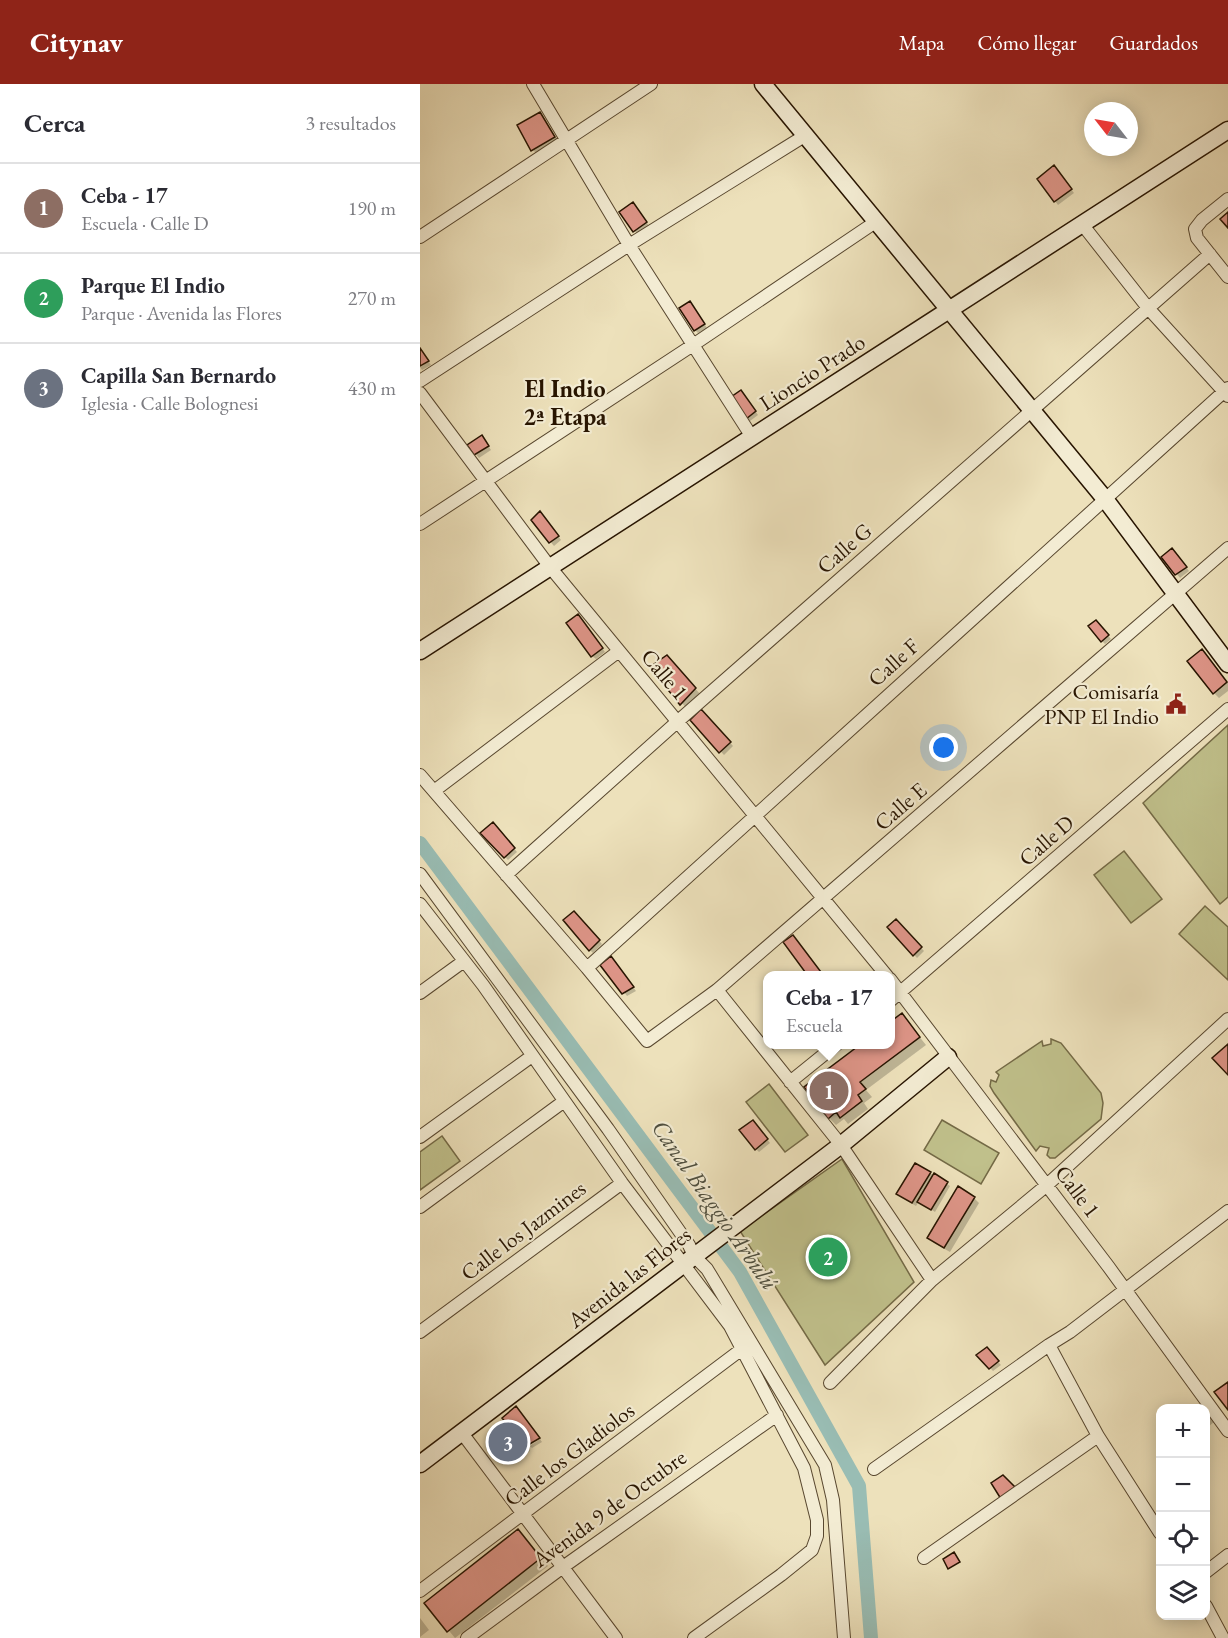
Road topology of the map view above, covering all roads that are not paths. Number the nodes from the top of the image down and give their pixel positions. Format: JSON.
{"nodes":[{"id":1,"x":651,"y":84,"type":"edge"},
{"id":2,"x":763,"y":84,"type":"edge"},
{"id":3,"x":538,"y":86,"type":"edge"},
{"id":4,"x":1228,"y":130,"type":"edge"},
{"id":5,"x":806,"y":135,"type":"junction"},
{"id":6,"x":566,"y":142,"type":"junction"},
{"id":7,"x":1228,"y":199,"type":"edge"},
{"id":8,"x":877,"y":221,"type":"junction"},
{"id":9,"x":1082,"y":224,"type":"junction"},
{"id":10,"x":420,"y":237,"type":"edge"},
{"id":11,"x":629,"y":245,"type":"junction"},
{"id":12,"x":1210,"y":254,"type":"junction"},
{"id":13,"x":1228,"y":277,"type":"edge"},
{"id":14,"x":1149,"y":308,"type":"junction"},
{"id":15,"x":950,"y":309,"type":"junction"},
{"id":16,"x":693,"y":345,"type":"junction"},
{"id":17,"x":420,"y":381,"type":"edge"},
{"id":18,"x":1227,"y":392,"type":"edge"},
{"id":19,"x":420,"y":393,"type":"edge"},
{"id":20,"x":1031,"y":411,"type":"junction"},
{"id":21,"x":752,"y":437,"type":"junction"},
{"id":22,"x":486,"y":481,"type":"junction"},
{"id":23,"x":1105,"y":499,"type":"junction"},
{"id":24,"x":420,"y":524,"type":"edge"},
{"id":25,"x":1228,"y":548,"type":"edge"},
{"id":26,"x":550,"y":567,"type":"junction"},
{"id":27,"x":1176,"y":594,"type":"junction"},
{"id":28,"x":420,"y":651,"type":"edge"},
{"id":29,"x":619,"y":651,"type":"junction"},
{"id":30,"x":1228,"y":664,"type":"edge"},
{"id":31,"x":1228,"y":709,"type":"edge"},
{"id":32,"x":677,"y":722,"type":"junction"},
{"id":33,"x":420,"y":775,"type":"edge"},
{"id":34,"x":434,"y":791,"type":"junction"},
{"id":35,"x":755,"y":815,"type":"junction"},
{"id":36,"x":420,"y":874,"type":"edge"},
{"id":37,"x":506,"y":874,"type":"junction"},
{"id":38,"x":824,"y":899,"type":"junction"},
{"id":39,"x":420,"y":904,"type":"edge"},
{"id":40,"x":464,"y":961,"type":"junction"},
{"id":41,"x":587,"y":968,"type":"junction"},
{"id":42,"x":884,"y":971,"type":"edge"},
{"id":43,"x":895,"y":985,"type":"edge"},
{"id":44,"x":717,"y":990,"type":"junction"},
{"id":45,"x":420,"y":993,"type":"edge"},
{"id":46,"x":901,"y":993,"type":"junction"},
{"id":47,"x":895,"y":998,"type":"edge"},
{"id":48,"x":1226,"y":1025,"type":"edge"},
{"id":49,"x":763,"y":1048,"type":"edge"},
{"id":50,"x":764,"y":1049,"type":"edge"},
{"id":51,"x":831,"y":1049,"type":"edge"},
{"id":52,"x":532,"y":1056,"type":"junction"},
{"id":53,"x":948,"y":1057,"type":"junction"},
{"id":54,"x":790,"y":1082,"type":"junction"},
{"id":55,"x":563,"y":1102,"type":"junction"},
{"id":56,"x":420,"y":1137,"type":"edge"},
{"id":57,"x":841,"y":1144,"type":"junction"},
{"id":58,"x":622,"y":1183,"type":"junction"},
{"id":59,"x":1047,"y":1185,"type":"junction"},
{"id":60,"x":420,"y":1208,"type":"edge"},
{"id":61,"x":1228,"y":1211,"type":"edge"},
{"id":62,"x":693,"y":1257,"type":"junction"},
{"id":63,"x":932,"y":1280,"type":"junction"},
{"id":64,"x":1125,"y":1290,"type":"junction"},
{"id":65,"x":420,"y":1332,"type":"edge"},
{"id":66,"x":1048,"y":1345,"type":"junction"},
{"id":67,"x":742,"y":1349,"type":"junction"},
{"id":68,"x":830,"y":1383,"type":"dead end"},
{"id":69,"x":777,"y":1414,"type":"junction"},
{"id":70,"x":1228,"y":1430,"type":"edge"},
{"id":71,"x":462,"y":1433,"type":"junction"},
{"id":72,"x":1098,"y":1436,"type":"junction"},
{"id":73,"x":420,"y":1464,"type":"edge"},
{"id":74,"x":874,"y":1469,"type":"dead end"},
{"id":75,"x":524,"y":1515,"type":"junction"},
{"id":76,"x":1156,"y":1525,"type":"edge"},
{"id":77,"x":1228,"y":1555,"type":"edge"},
{"id":78,"x":924,"y":1558,"type":"dead end"},
{"id":79,"x":563,"y":1567,"type":"junction"},
{"id":80,"x":1210,"y":1569,"type":"edge"},
{"id":81,"x":420,"y":1591,"type":"edge"},
{"id":82,"x":1210,"y":1614,"type":"edge"},
{"id":83,"x":467,"y":1638,"type":"edge"},
{"id":84,"x":616,"y":1638,"type":"edge"},
{"id":85,"x":694,"y":1638,"type":"edge"},
{"id":86,"x":844,"y":1638,"type":"edge"},
{"id":87,"x":1223,"y":1638,"type":"edge"}],
"edges":[{"from":1,"to":6,"type":"street"},
{"from":2,"to":5,"type":"street"},
{"from":3,"to":6,"type":"street"},
{"from":4,"to":9,"type":"street","name":"Lioncio Prado"},
{"from":5,"to":8,"type":"street"},
{"from":5,"to":11,"type":"street"},
{"from":6,"to":10,"type":"street"},
{"from":6,"to":11,"type":"street"},
{"from":7,"to":12,"type":"street"},
{"from":8,"to":15,"type":"street"},
{"from":8,"to":16,"type":"street"},
{"from":9,"to":14,"type":"street"},
{"from":9,"to":15,"type":"street","name":"Lioncio Prado"},
{"from":11,"to":16,"type":"street"},
{"from":11,"to":17,"type":"street"},
{"from":12,"to":13,"type":"street"},
{"from":12,"to":14,"type":"street","name":"Calle G"},
{"from":14,"to":18,"type":"street"},
{"from":14,"to":20,"type":"street","name":"Calle G"},
{"from":15,"to":20,"type":"street"},
{"from":15,"to":21,"type":"street","name":"Lioncio Prado"},
{"from":16,"to":21,"type":"street"},
{"from":16,"to":22,"type":"street"},
{"from":18,"to":23,"type":"street","name":"Calle F"},
{"from":19,"to":22,"type":"street","name":"Calle 1"},
{"from":20,"to":23,"type":"street"},
{"from":20,"to":32,"type":"street","name":"Calle G"},
{"from":21,"to":26,"type":"street","name":"Lioncio Prado"},
{"from":22,"to":24,"type":"street"},
{"from":22,"to":26,"type":"street","name":"Calle 1"},
{"from":23,"to":27,"type":"street"},
{"from":23,"to":35,"type":"street","name":"Calle F"},
{"from":25,"to":27,"type":"street","name":"Calle E"},
{"from":26,"to":28,"type":"street","name":"Lioncio Prado"},
{"from":26,"to":29,"type":"street","name":"Calle 1"},
{"from":27,"to":30,"type":"street"},
{"from":27,"to":38,"type":"street","name":"Calle E"},
{"from":29,"to":32,"type":"street","name":"Calle 1"},
{"from":29,"to":34,"type":"street"},
{"from":31,"to":46,"type":"street","name":"Calle D"},
{"from":32,"to":35,"type":"street","name":"Calle 1"},
{"from":32,"to":37,"type":"street","name":"Calle G"},
{"from":33,"to":34,"type":"street"},
{"from":34,"to":37,"type":"street"},
{"from":35,"to":38,"type":"street","name":"Calle 1"},
{"from":35,"to":41,"type":"street","name":"Calle F"},
{"from":36,"to":62,"type":"street"},
{"from":37,"to":41,"type":"street"},
{"from":38,"to":42,"type":"street","name":"Calle 1"},
{"from":38,"to":44,"type":"street","name":"Calle E"},
{"from":39,"to":40,"type":"street"},
{"from":40,"to":45,"type":"street"},
{"from":40,"to":52,"type":"street"},
{"from":41,"to":44,"type":"street","name":"Calle E"},
{"from":43,"to":46,"type":"street","name":"Calle 1"},
{"from":44,"to":49,"type":"street"},
{"from":46,"to":47,"type":"street","name":"Calle D"},
{"from":46,"to":53,"type":"street","name":"Calle 1"},
{"from":48,"to":59,"type":"street"},
{"from":50,"to":54,"type":"street"},
{"from":51,"to":54,"type":"street"},
{"from":52,"to":55,"type":"street"},
{"from":52,"to":56,"type":"street"},
{"from":53,"to":57,"type":"street","name":"Avenida las Flores"},
{"from":53,"to":59,"type":"street","name":"Calle 1"},
{"from":54,"to":57,"type":"street"},
{"from":55,"to":58,"type":"street"},
{"from":55,"to":60,"type":"street"},
{"from":57,"to":62,"type":"street","name":"Avenida las Flores"},
{"from":57,"to":63,"type":"street"},
{"from":58,"to":62,"type":"street"},
{"from":58,"to":65,"type":"street","name":"Calle los Jazmines"},
{"from":59,"to":63,"type":"street"},
{"from":59,"to":64,"type":"street","name":"Calle 1"},
{"from":61,"to":64,"type":"street"},
{"from":62,"to":67,"type":"street"},
{"from":62,"to":71,"type":"street","name":"Avenida las Flores"},
{"from":62,"to":86,"type":"street"},
{"from":63,"to":68,"type":"street"},
{"from":64,"to":66,"type":"street"},
{"from":64,"to":70,"type":"street","name":"Calle 1"},
{"from":66,"to":72,"type":"street"},
{"from":66,"to":74,"type":"street"},
{"from":67,"to":69,"type":"street"},
{"from":67,"to":75,"type":"street","name":"Calle los Gladiolos"},
{"from":69,"to":79,"type":"street","name":"Avenida 9 de Octubre"},
{"from":69,"to":85,"type":"street"},
{"from":71,"to":73,"type":"street","name":"Avenida las Flores"},
{"from":71,"to":75,"type":"street"},
{"from":72,"to":76,"type":"street"},
{"from":72,"to":78,"type":"street"},
{"from":75,"to":79,"type":"street"},
{"from":75,"to":81,"type":"street","name":"Calle los Gladiolos"},
{"from":77,"to":80,"type":"street"},
{"from":79,"to":83,"type":"street","name":"Avenida 9 de Octubre"},
{"from":79,"to":84,"type":"street"},
{"from":82,"to":87,"type":"street"}]}
